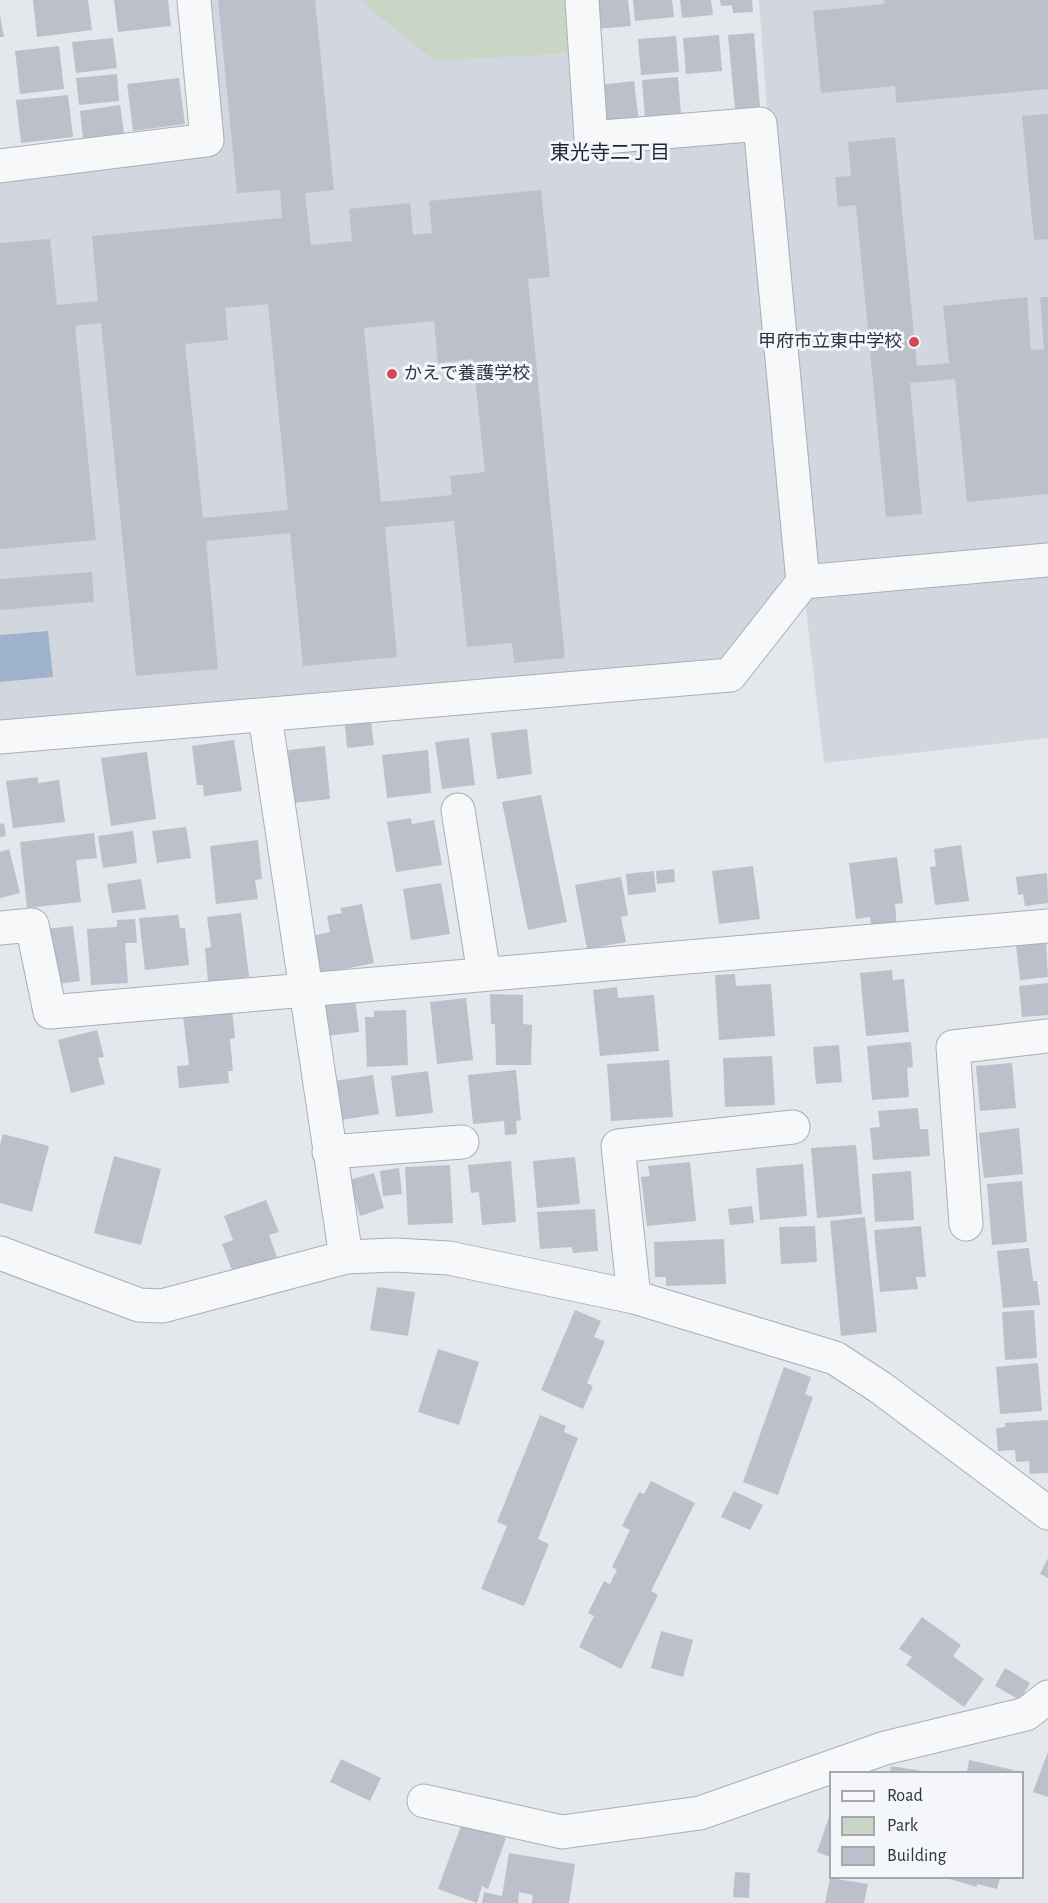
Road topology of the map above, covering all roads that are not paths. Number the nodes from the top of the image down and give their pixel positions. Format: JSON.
{"nodes":[{"id":1,"x":194,"y":0,"type":"edge"},
{"id":2,"x":582,"y":0,"type":"edge"},
{"id":3,"x":0,"y":166,"type":"edge"},
{"id":4,"x":1048,"y":560,"type":"edge"},
{"id":5,"x":803,"y":582,"type":"junction"},
{"id":6,"x":265,"y":716,"type":"junction"},
{"id":7,"x":0,"y":737,"type":"edge"},
{"id":8,"x":458,"y":810,"type":"dead end"},
{"id":9,"x":1048,"y":926,"type":"edge"},
{"id":10,"x":0,"y":928,"type":"edge"},
{"id":11,"x":484,"y":974,"type":"junction"},
{"id":12,"x":304,"y":990,"type":"junction"},
{"id":13,"x":1048,"y":1036,"type":"edge"},
{"id":14,"x":793,"y":1127,"type":"dead end"},
{"id":15,"x":462,"y":1142,"type":"dead end"},
{"id":16,"x":329,"y":1152,"type":"junction"},
{"id":17,"x":966,"y":1224,"type":"dead end"},
{"id":18,"x":0,"y":1253,"type":"edge"},
{"id":19,"x":346,"y":1257,"type":"junction"},
{"id":20,"x":634,"y":1297,"type":"junction"},
{"id":21,"x":1048,"y":1513,"type":"edge"},
{"id":22,"x":1048,"y":1697,"type":"edge"},
{"id":23,"x":424,"y":1801,"type":"dead end"}],
"edges":[{"from":1,"to":3,"type":"street"},
{"from":2,"to":5,"type":"street"},
{"from":4,"to":5,"type":"street"},
{"from":5,"to":6,"type":"street"},
{"from":6,"to":7,"type":"street"},
{"from":6,"to":12,"type":"street"},
{"from":8,"to":11,"type":"street"},
{"from":9,"to":11,"type":"street"},
{"from":10,"to":12,"type":"street"},
{"from":11,"to":12,"type":"street"},
{"from":12,"to":16,"type":"street"},
{"from":13,"to":17,"type":"street"},
{"from":14,"to":20,"type":"street"},
{"from":15,"to":16,"type":"street"},
{"from":16,"to":19,"type":"street"},
{"from":18,"to":19,"type":"street"},
{"from":19,"to":20,"type":"street"},
{"from":20,"to":21,"type":"street"},
{"from":22,"to":23,"type":"street"}]}
